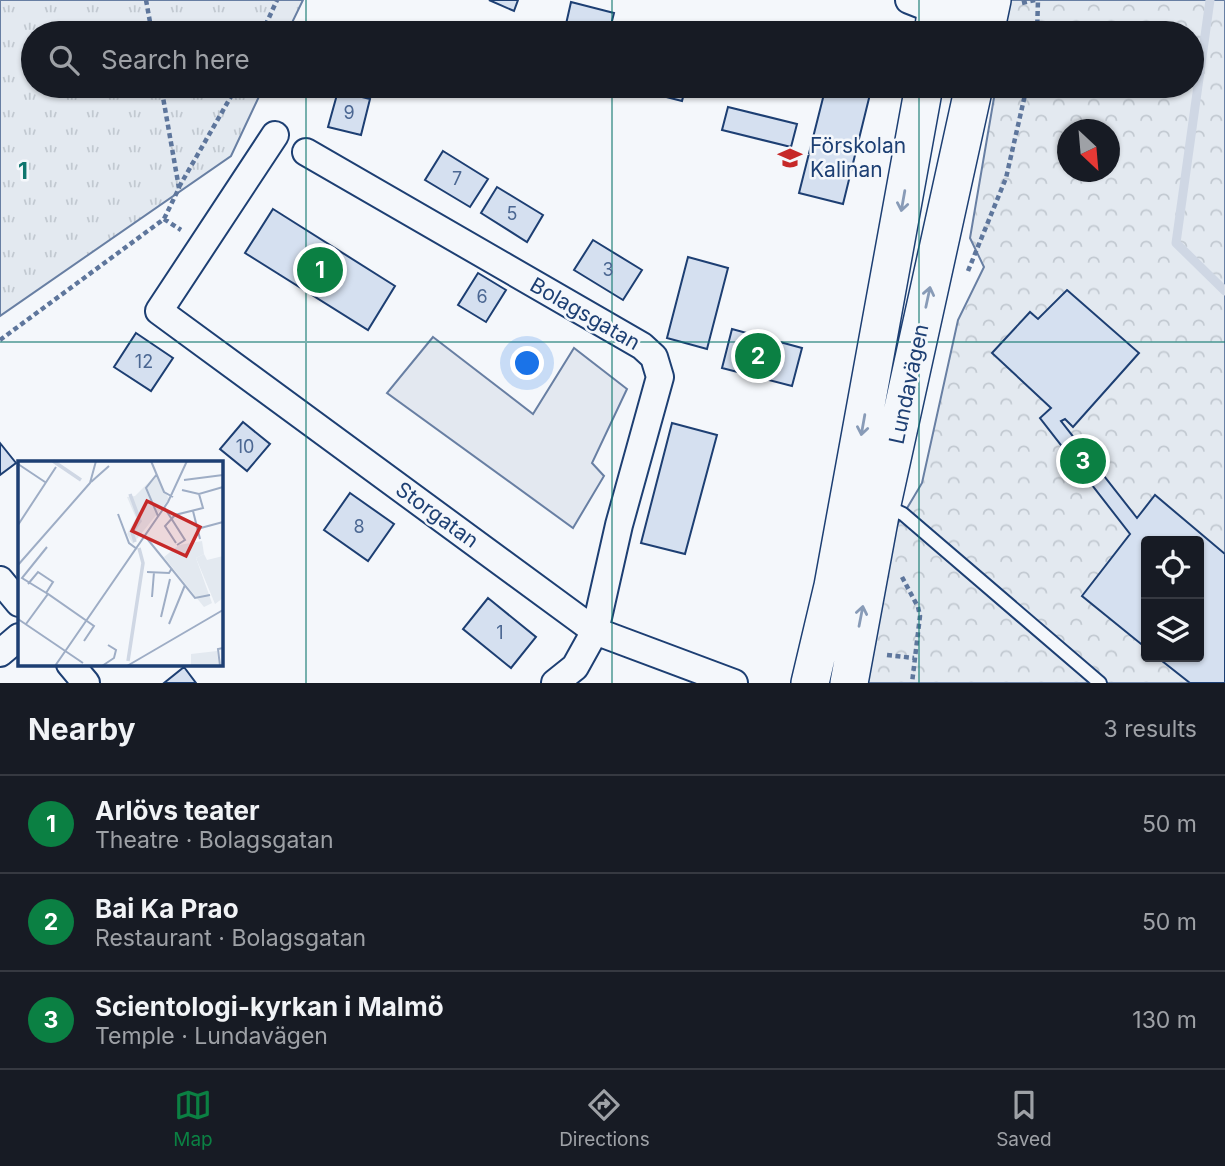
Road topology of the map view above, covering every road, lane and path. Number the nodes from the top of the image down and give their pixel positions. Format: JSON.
{"nodes":[{"id":1,"x":146,"y":0,"type":"edge"},
{"id":2,"x":277,"y":0,"type":"edge"},
{"id":3,"x":1038,"y":0,"type":"edge"},
{"id":4,"x":929,"y":11,"type":"edge"},
{"id":5,"x":989,"y":15,"type":"edge"},
{"id":6,"x":150,"y":21,"type":"edge"},
{"id":7,"x":267,"y":21,"type":"edge"},
{"id":8,"x":1037,"y":21,"type":"edge"},
{"id":9,"x":163,"y":98,"type":"edge"},
{"id":10,"x":230,"y":98,"type":"edge"},
{"id":11,"x":922,"y":98,"type":"edge"},
{"id":12,"x":971,"y":98,"type":"edge"},
{"id":13,"x":1023,"y":98,"type":"edge"},
{"id":14,"x":275,"y":135,"type":"dead end"},
{"id":15,"x":306,"y":152,"type":"dead end"},
{"id":16,"x":179,"y":188,"type":"junction"},
{"id":17,"x":965,"y":279,"type":"dead end"},
{"id":18,"x":0,"y":340,"type":"edge"},
{"id":19,"x":882,"y":504,"type":"junction"},
{"id":20,"x":898,"y":569,"type":"dead end"},
{"id":21,"x":0,"y":580,"type":"edge"},
{"id":22,"x":18,"y":602,"type":"edge"},
{"id":23,"x":595,"y":631,"type":"junction"},
{"id":24,"x":18,"y":638,"type":"edge"},
{"id":25,"x":0,"y":653,"type":"edge"},
{"id":26,"x":72,"y":666,"type":"edge"},
{"id":27,"x":86,"y":683,"type":"edge"},
{"id":28,"x":555,"y":683,"type":"edge"},
{"id":29,"x":734,"y":683,"type":"edge"},
{"id":30,"x":810,"y":683,"type":"edge"},
{"id":31,"x":849,"y":683,"type":"edge"},
{"id":32,"x":912,"y":683,"type":"edge"},
{"id":33,"x":1100,"y":683,"type":"edge"}],
"edges":[{"from":1,"to":6,"type":"path"},
{"from":2,"to":7,"type":"path"},
{"from":3,"to":8,"type":"path"},
{"from":4,"to":5,"type":"street"},
{"from":9,"to":16,"type":"path"},
{"from":10,"to":16,"type":"path"},
{"from":11,"to":30,"type":"main road","name":"Lundavägen","one_way":true},
{"from":19,"to":12,"type":"main road","name":"Lundavägen","one_way":true},
{"from":13,"to":17,"type":"path"},
{"from":14,"to":23,"type":"street","name":"Storgatan"},
{"from":15,"to":23,"type":"street","name":"Bolagsgatan"},
{"from":16,"to":18,"type":"path"},
{"from":31,"to":19,"type":"main road","name":"Lundavägen","one_way":true},
{"from":19,"to":33,"type":"lane"},
{"from":20,"to":32,"type":"path"},
{"from":21,"to":22,"type":"street"},
{"from":23,"to":28,"type":"street","name":"Bolagsgatan"},
{"from":23,"to":29,"type":"street","name":"Storgatan"},
{"from":24,"to":25,"type":"street"},
{"from":26,"to":27,"type":"street"}]}
